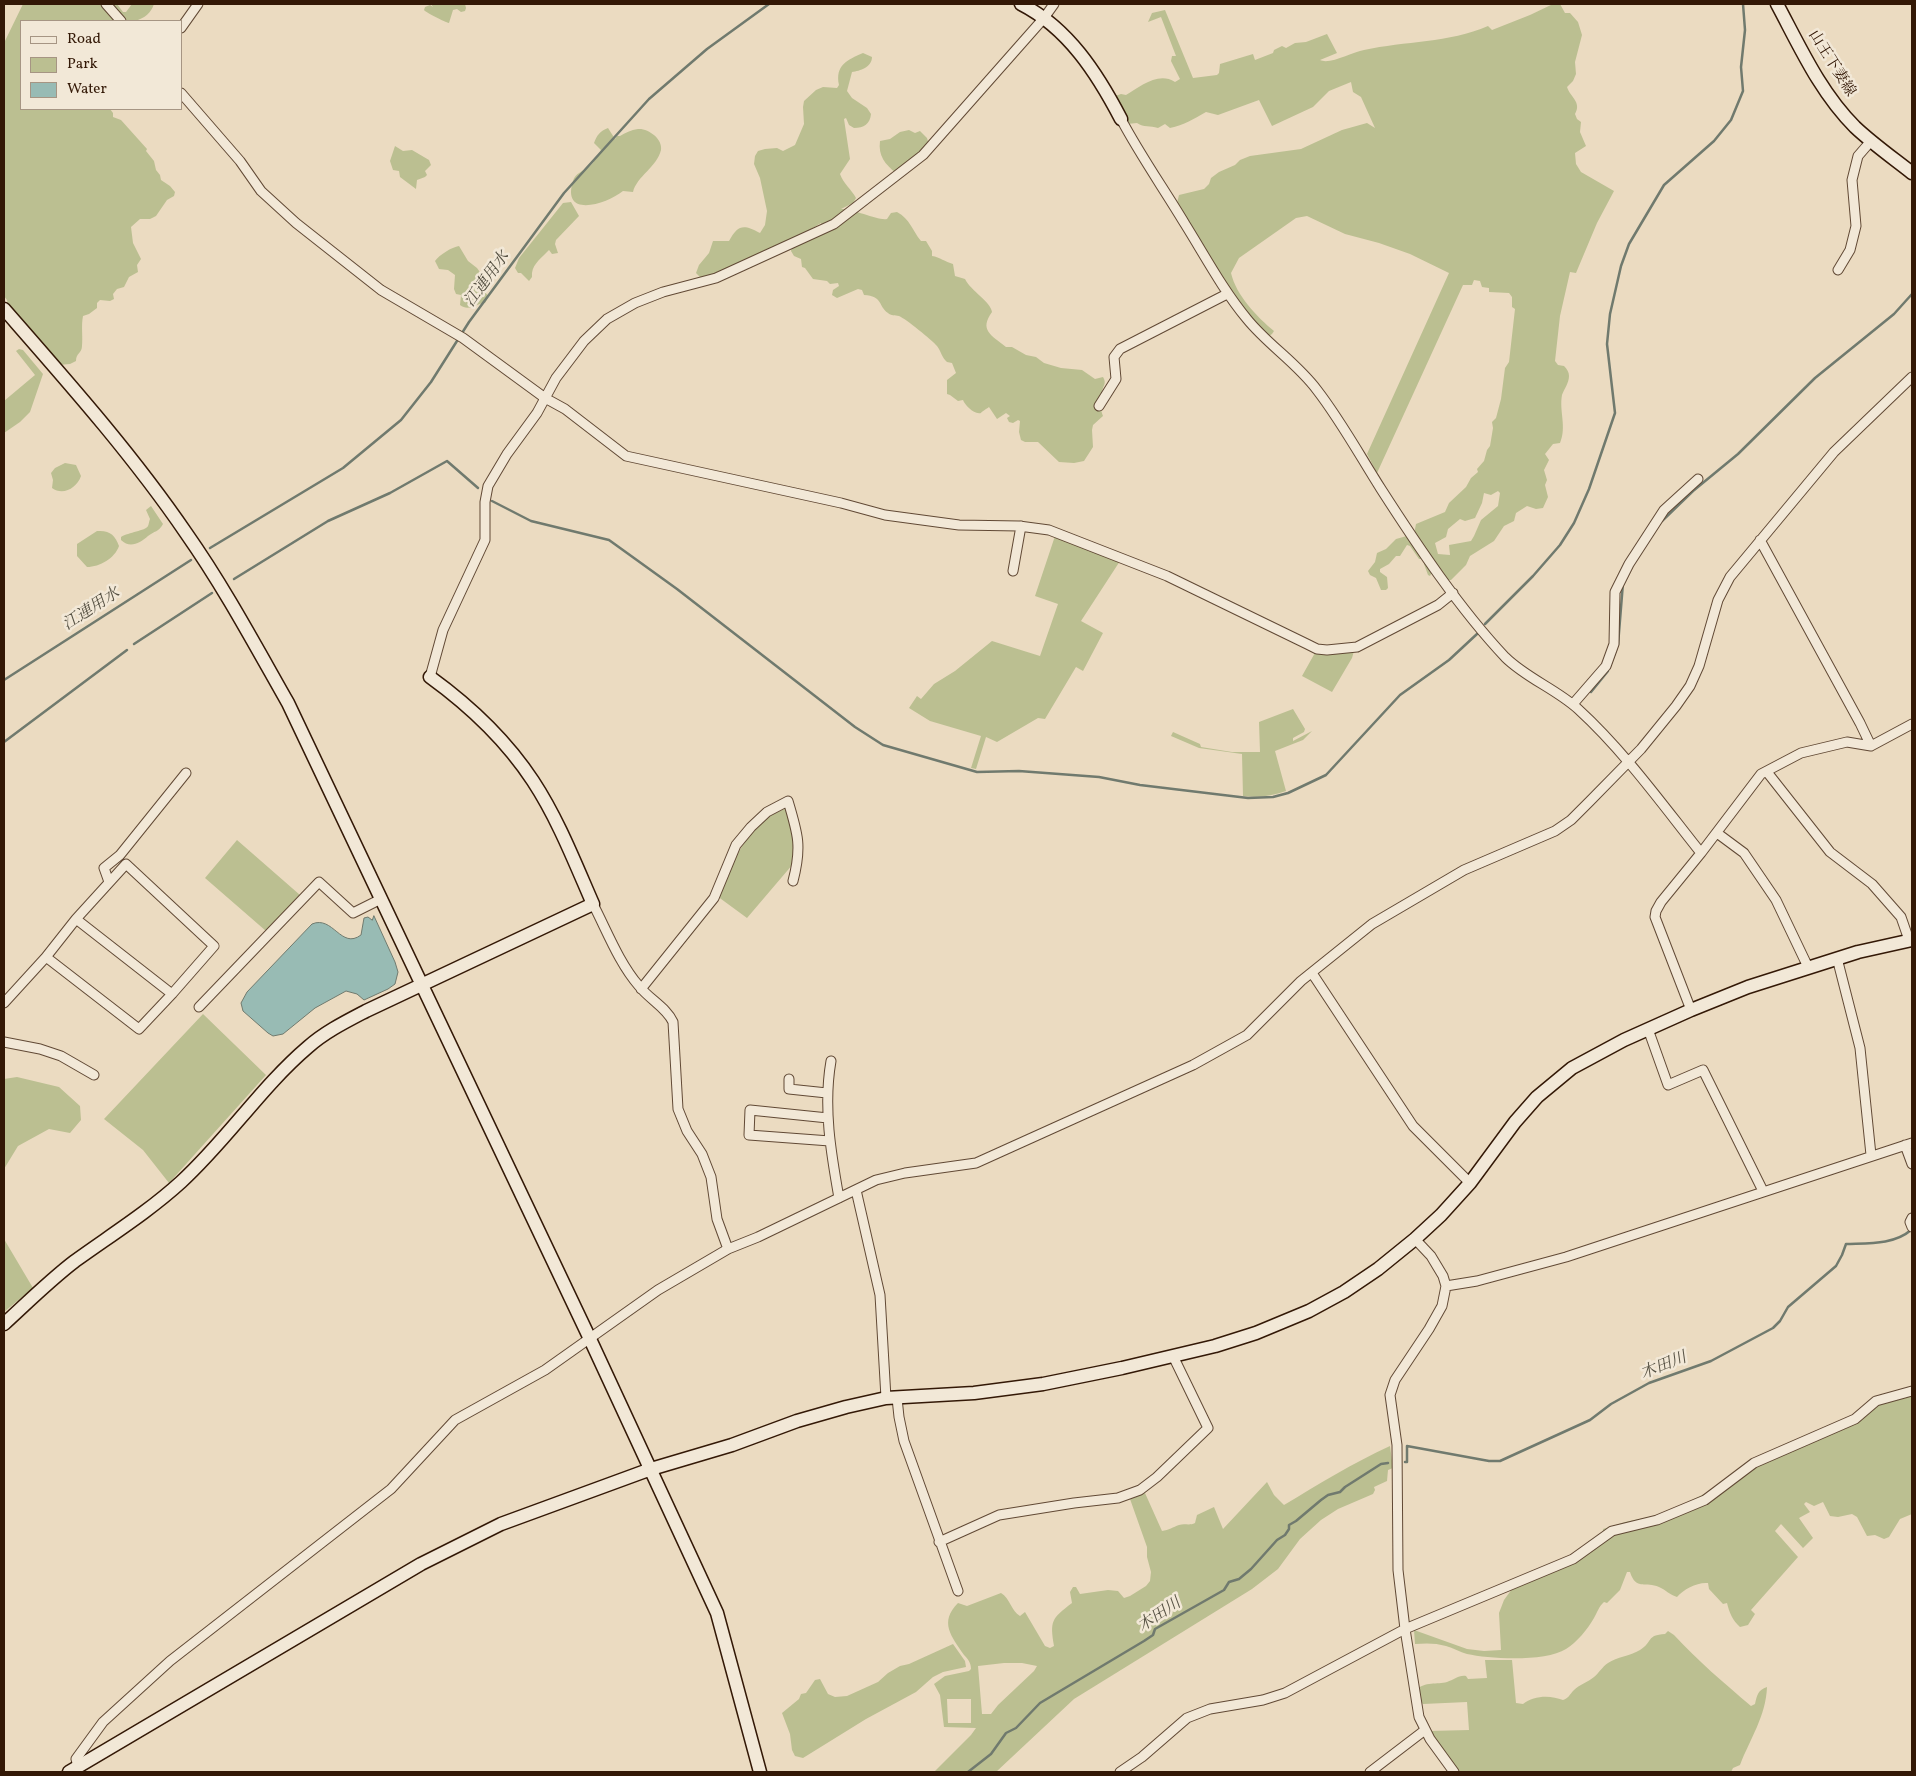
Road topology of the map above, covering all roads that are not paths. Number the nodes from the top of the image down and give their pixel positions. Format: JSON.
{"nodes":[{"id":1,"x":106,"y":4,"type":"edge"},
{"id":2,"x":198,"y":4,"type":"edge"},
{"id":3,"x":1021,"y":4,"type":"edge"},
{"id":4,"x":1054,"y":4,"type":"edge"},
{"id":5,"x":1777,"y":4,"type":"edge"},
{"id":6,"x":1044,"y":18,"type":"junction"},
{"id":7,"x":120,"y":20,"type":"edge"},
{"id":8,"x":182,"y":27,"type":"edge"},
{"id":9,"x":182,"y":94,"type":"edge"},
{"id":10,"x":1120,"y":119,"type":"joint"},
{"id":11,"x":1871,"y":142,"type":"junction"},
{"id":12,"x":1912,"y":174,"type":"edge"},
{"id":13,"x":1838,"y":270,"type":"dead end"},
{"id":14,"x":1228,"y":294,"type":"junction"},
{"id":15,"x":4,"y":309,"type":"edge"},
{"id":16,"x":1912,"y":377,"type":"edge"},
{"id":17,"x":545,"y":398,"type":"junction"},
{"id":18,"x":1099,"y":406,"type":"dead end"},
{"id":19,"x":1698,"y":479,"type":"dead end"},
{"id":20,"x":1022,"y":526,"type":"junction"},
{"id":21,"x":1760,"y":540,"type":"junction"},
{"id":22,"x":1013,"y":571,"type":"dead end"},
{"id":23,"x":1453,"y":593,"type":"junction"},
{"id":24,"x":430,"y":677,"type":"joint"},
{"id":25,"x":1573,"y":704,"type":"junction"},
{"id":26,"x":1912,"y":724,"type":"edge"},
{"id":27,"x":1871,"y":746,"type":"junction"},
{"id":28,"x":1628,"y":762,"type":"junction"},
{"id":29,"x":1767,"y":772,"type":"junction"},
{"id":30,"x":186,"y":773,"type":"dead end"},
{"id":31,"x":1717,"y":833,"type":"junction"},
{"id":32,"x":1701,"y":853,"type":"junction"},
{"id":33,"x":793,"y":881,"type":"dead end"},
{"id":34,"x":109,"y":882,"type":"junction"},
{"id":35,"x":381,"y":899,"type":"junction"},
{"id":36,"x":593,"y":904,"type":"junction"},
{"id":37,"x":76,"y":919,"type":"junction"},
{"id":38,"x":1911,"y":940,"type":"edge"},
{"id":39,"x":46,"y":957,"type":"junction"},
{"id":40,"x":1837,"y":958,"type":"junction"},
{"id":41,"x":1808,"y":967,"type":"junction"},
{"id":42,"x":1312,"y":972,"type":"junction"},
{"id":43,"x":422,"y":985,"type":"junction"},
{"id":44,"x":641,"y":989,"type":"junction"},
{"id":45,"x":172,"y":994,"type":"junction"},
{"id":46,"x":4,"y":1003,"type":"edge"},
{"id":47,"x":199,"y":1006,"type":"dead end"},
{"id":48,"x":1691,"y":1010,"type":"junction"},
{"id":49,"x":1648,"y":1029,"type":"junction"},
{"id":50,"x":4,"y":1042,"type":"edge"},
{"id":51,"x":831,"y":1062,"type":"dead end"},
{"id":52,"x":94,"y":1075,"type":"dead end"},
{"id":53,"x":790,"y":1079,"type":"dead end"},
{"id":54,"x":827,"y":1093,"type":"junction"},
{"id":55,"x":828,"y":1118,"type":"junction"},
{"id":56,"x":830,"y":1141,"type":"junction"},
{"id":57,"x":1909,"y":1144,"type":"edge"},
{"id":58,"x":1872,"y":1155,"type":"junction"},
{"id":59,"x":1912,"y":1164,"type":"edge"},
{"id":60,"x":1470,"y":1183,"type":"junction"},
{"id":61,"x":856,"y":1190,"type":"junction"},
{"id":62,"x":1763,"y":1191,"type":"junction"},
{"id":63,"x":839,"y":1198,"type":"junction"},
{"id":64,"x":1912,"y":1218,"type":"edge"},
{"id":65,"x":1912,"y":1227,"type":"edge"},
{"id":66,"x":1415,"y":1239,"type":"junction"},
{"id":67,"x":728,"y":1249,"type":"junction"},
{"id":68,"x":1446,"y":1286,"type":"junction"},
{"id":69,"x":4,"y":1324,"type":"edge"},
{"id":70,"x":590,"y":1339,"type":"junction"},
{"id":71,"x":1173,"y":1356,"type":"junction"},
{"id":72,"x":1912,"y":1391,"type":"edge"},
{"id":73,"x":891,"y":1398,"type":"junction"},
{"id":74,"x":651,"y":1469,"type":"junction"},
{"id":75,"x":939,"y":1542,"type":"junction"},
{"id":76,"x":958,"y":1591,"type":"dead end"},
{"id":77,"x":1405,"y":1629,"type":"junction"},
{"id":78,"x":1425,"y":1730,"type":"junction"},
{"id":79,"x":73,"y":1769,"type":"edge"},
{"id":80,"x":760,"y":1772,"type":"edge"},
{"id":81,"x":1120,"y":1772,"type":"edge"},
{"id":82,"x":1370,"y":1772,"type":"edge"},
{"id":83,"x":1454,"y":1772,"type":"edge"}],
"edges":[{"from":1,"to":7,"type":"street"},
{"from":2,"to":8,"type":"street"},
{"from":3,"to":6,"type":"street"},
{"from":4,"to":6,"type":"street"},
{"from":5,"to":11,"type":"street","name":"山王下妻線"},
{"from":6,"to":10,"type":"street"},
{"from":6,"to":17,"type":"street"},
{"from":9,"to":17,"type":"street"},
{"from":10,"to":14,"type":"street"},
{"from":11,"to":12,"type":"street","name":"山王下妻線"},
{"from":11,"to":13,"type":"street"},
{"from":14,"to":18,"type":"street"},
{"from":14,"to":23,"type":"street"},
{"from":15,"to":35,"type":"street"},
{"from":16,"to":21,"type":"street"},
{"from":17,"to":20,"type":"street"},
{"from":17,"to":24,"type":"street"},
{"from":19,"to":25,"type":"street"},
{"from":20,"to":22,"type":"street"},
{"from":20,"to":23,"type":"street"},
{"from":21,"to":27,"type":"street"},
{"from":21,"to":28,"type":"street"},
{"from":23,"to":25,"type":"street"},
{"from":24,"to":36,"type":"street"},
{"from":25,"to":28,"type":"street"},
{"from":26,"to":27,"type":"street"},
{"from":27,"to":29,"type":"street"},
{"from":28,"to":32,"type":"street"},
{"from":28,"to":42,"type":"street"},
{"from":29,"to":31,"type":"street"},
{"from":29,"to":38,"type":"street"},
{"from":30,"to":34,"type":"street"},
{"from":31,"to":32,"type":"street"},
{"from":31,"to":41,"type":"street"},
{"from":32,"to":48,"type":"street"},
{"from":33,"to":44,"type":"street"},
{"from":34,"to":37,"type":"street"},
{"from":34,"to":45,"type":"street"},
{"from":35,"to":43,"type":"street"},
{"from":35,"to":47,"type":"street"},
{"from":36,"to":43,"type":"street"},
{"from":36,"to":44,"type":"street"},
{"from":37,"to":39,"type":"street"},
{"from":37,"to":45,"type":"street"},
{"from":38,"to":40,"type":"street"},
{"from":39,"to":45,"type":"street"},
{"from":39,"to":46,"type":"street"},
{"from":40,"to":41,"type":"street"},
{"from":40,"to":58,"type":"street"},
{"from":41,"to":48,"type":"street"},
{"from":42,"to":60,"type":"street"},
{"from":42,"to":61,"type":"street"},
{"from":43,"to":69,"type":"street"},
{"from":43,"to":70,"type":"street"},
{"from":44,"to":67,"type":"street"},
{"from":48,"to":49,"type":"street"},
{"from":49,"to":60,"type":"street"},
{"from":49,"to":62,"type":"street"},
{"from":50,"to":52,"type":"street"},
{"from":51,"to":54,"type":"street"},
{"from":53,"to":54,"type":"street"},
{"from":54,"to":55,"type":"street"},
{"from":55,"to":56,"type":"street"},
{"from":55,"to":56,"type":"street"},
{"from":56,"to":63,"type":"street"},
{"from":57,"to":58,"type":"street"},
{"from":57,"to":59,"type":"street"},
{"from":58,"to":62,"type":"street"},
{"from":60,"to":66,"type":"street"},
{"from":61,"to":63,"type":"street"},
{"from":61,"to":73,"type":"street"},
{"from":62,"to":68,"type":"street"},
{"from":63,"to":67,"type":"street"},
{"from":64,"to":65,"type":"street"},
{"from":66,"to":68,"type":"street"},
{"from":66,"to":71,"type":"street"},
{"from":67,"to":70,"type":"street"},
{"from":68,"to":77,"type":"street"},
{"from":70,"to":74,"type":"street"},
{"from":70,"to":79,"type":"street"},
{"from":71,"to":73,"type":"street"},
{"from":71,"to":75,"type":"street"},
{"from":72,"to":77,"type":"street"},
{"from":73,"to":74,"type":"street"},
{"from":73,"to":75,"type":"street"},
{"from":74,"to":79,"type":"street"},
{"from":74,"to":80,"type":"street"},
{"from":75,"to":76,"type":"street"},
{"from":77,"to":78,"type":"street"},
{"from":77,"to":81,"type":"street"},
{"from":78,"to":82,"type":"street"},
{"from":78,"to":83,"type":"street"}]}
